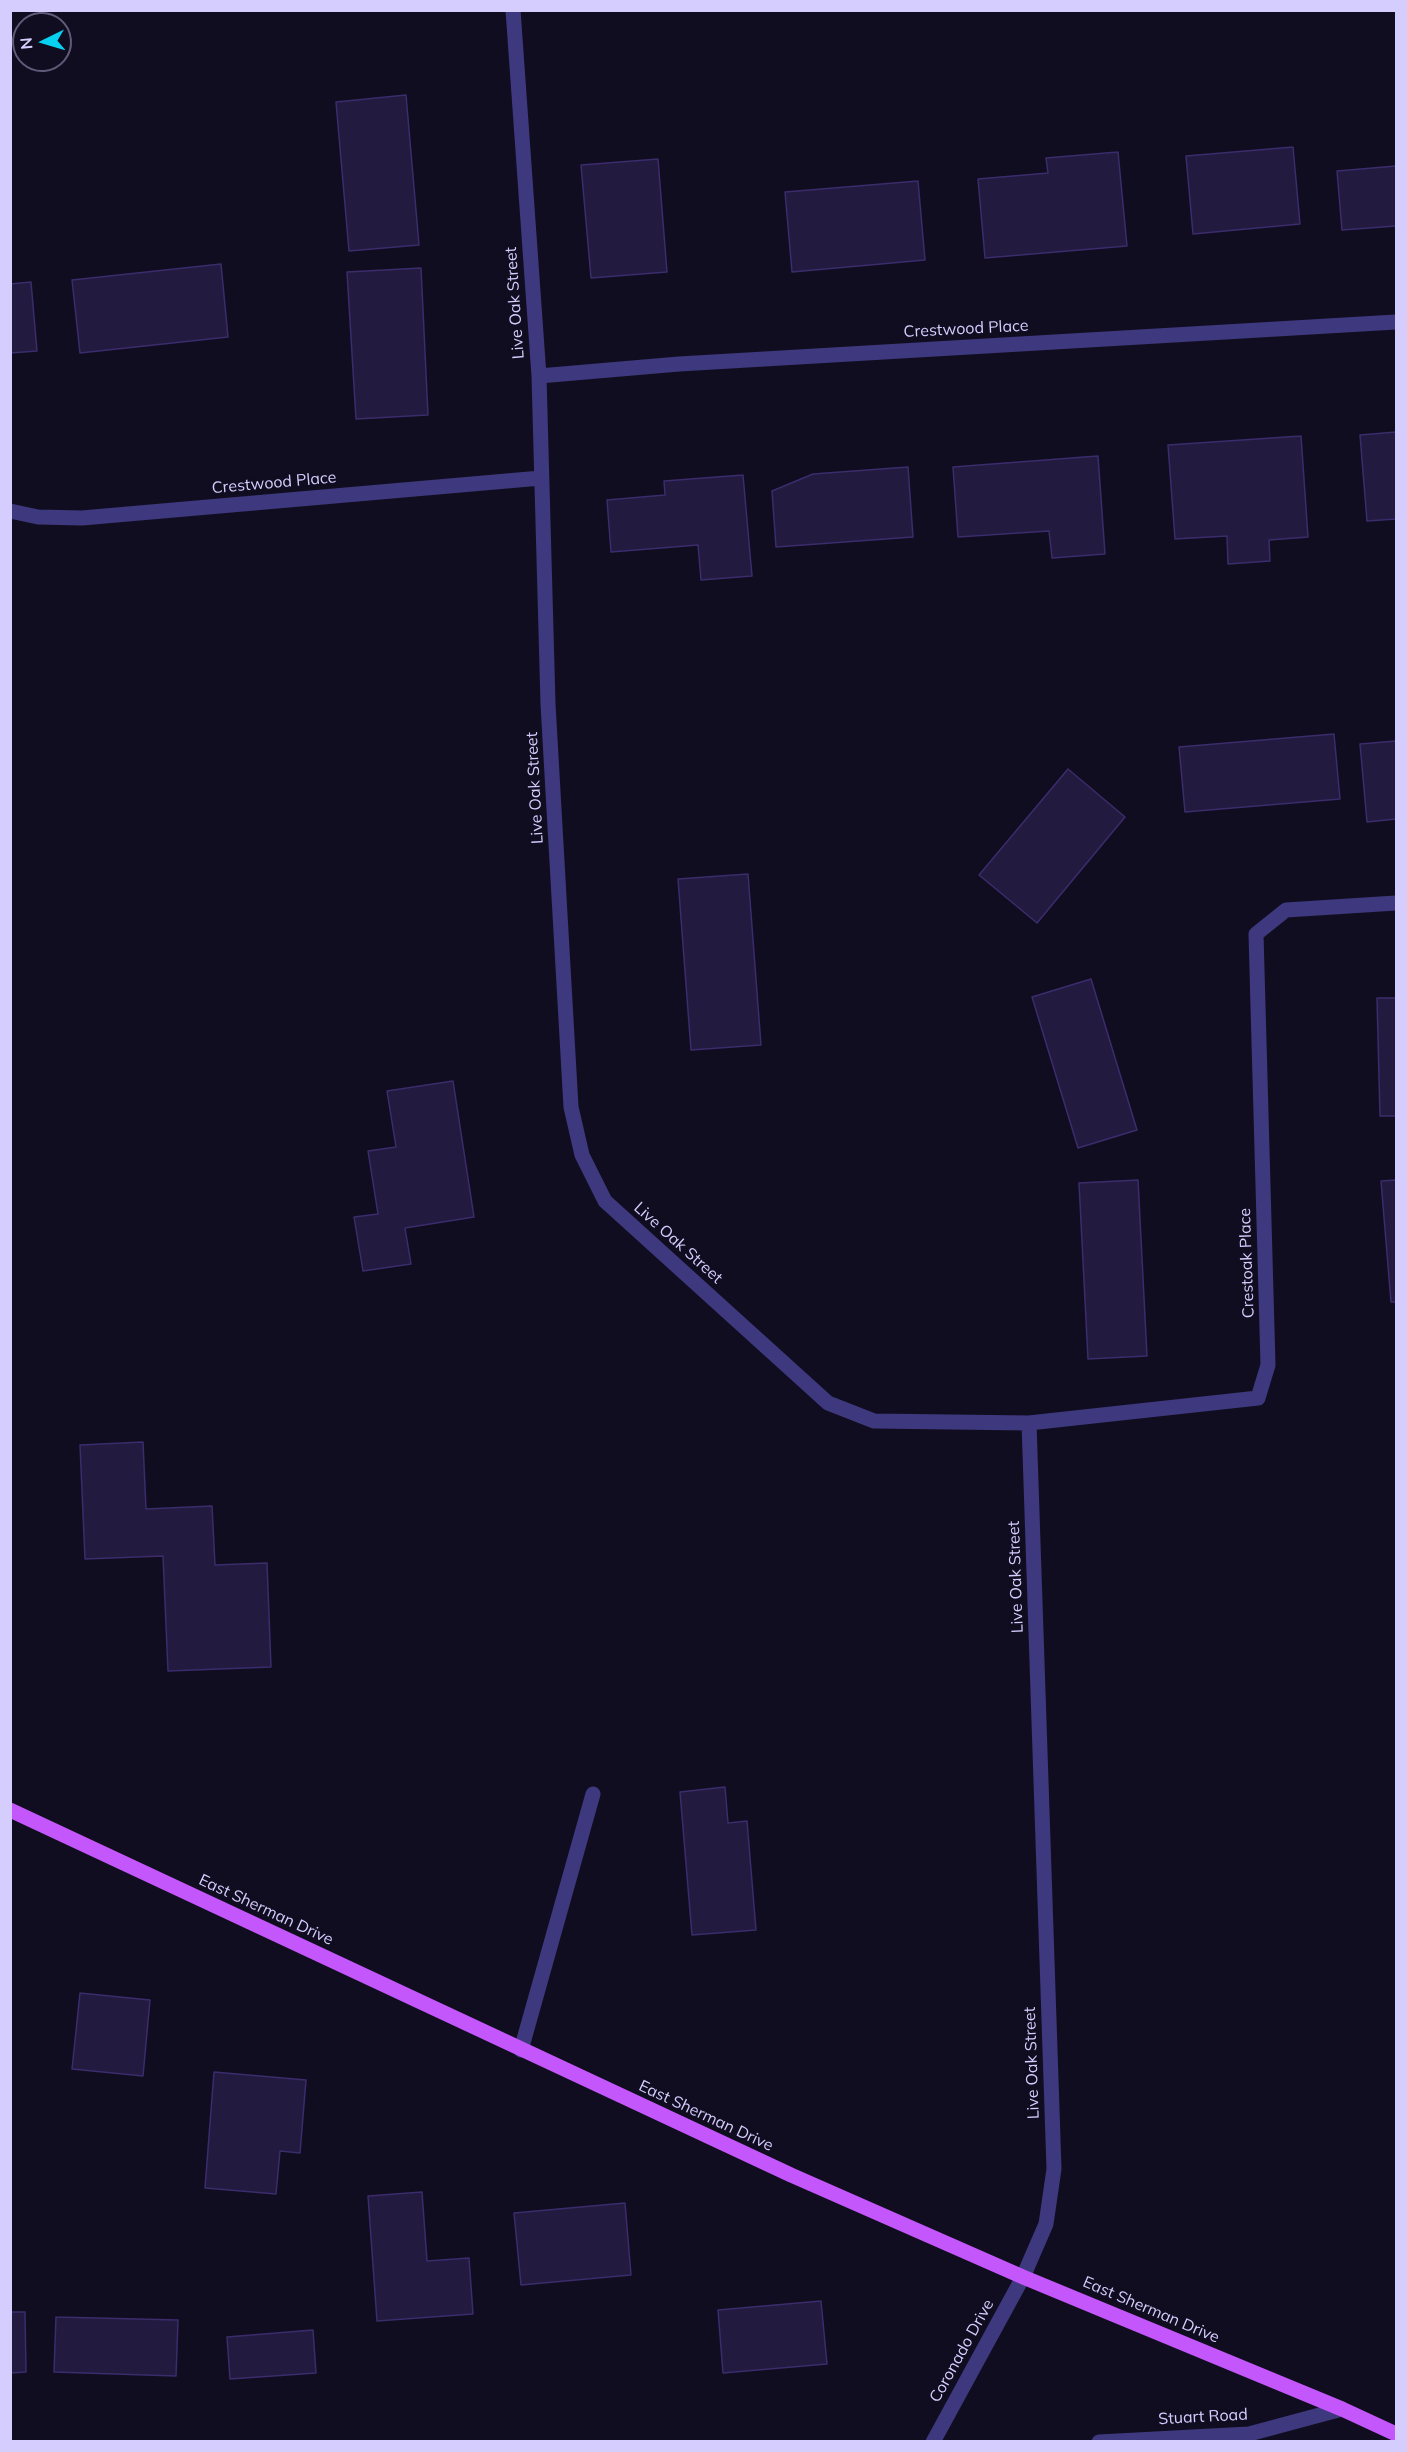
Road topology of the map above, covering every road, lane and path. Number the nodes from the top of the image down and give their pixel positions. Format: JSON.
{"nodes":[{"id":1,"x":513,"y":10,"type":"edge"},
{"id":2,"x":1396,"y":322,"type":"edge"},
{"id":3,"x":539,"y":376,"type":"junction"},
{"id":4,"x":541,"y":478,"type":"junction"},
{"id":5,"x":10,"y":511,"type":"edge"},
{"id":6,"x":1396,"y":903,"type":"edge"},
{"id":7,"x":1029,"y":1423,"type":"junction"},
{"id":8,"x":593,"y":1794,"type":"dead end"},
{"id":9,"x":10,"y":1810,"type":"edge"},
{"id":10,"x":521,"y":2049,"type":"junction"},
{"id":11,"x":1023,"y":2277,"type":"junction"},
{"id":12,"x":1342,"y":2409,"type":"junction"},
{"id":13,"x":1396,"y":2434,"type":"edge"},
{"id":14,"x":933,"y":2442,"type":"edge"},
{"id":15,"x":1099,"y":2442,"type":"edge"}],
"edges":[{"from":1,"to":3,"type":"street","name":"Live Oak Street"},
{"from":2,"to":3,"type":"street","name":"Crestwood Place"},
{"from":3,"to":4,"type":"street","name":"Live Oak Street"},
{"from":4,"to":5,"type":"street","name":"Crestwood Place"},
{"from":4,"to":7,"type":"street","name":"Live Oak Street"},
{"from":6,"to":7,"type":"street","name":"Crestoak Place"},
{"from":7,"to":11,"type":"street","name":"Live Oak Street"},
{"from":8,"to":10,"type":"street"},
{"from":9,"to":10,"type":"main road","name":"East Sherman Drive"},
{"from":10,"to":11,"type":"main road","name":"East Sherman Drive"},
{"from":11,"to":12,"type":"main road","name":"East Sherman Drive"},
{"from":11,"to":14,"type":"street","name":"Coronado Drive"},
{"from":12,"to":13,"type":"main road","name":"East Sherman Drive"},
{"from":12,"to":15,"type":"street","name":"Stuart Road"}]}
